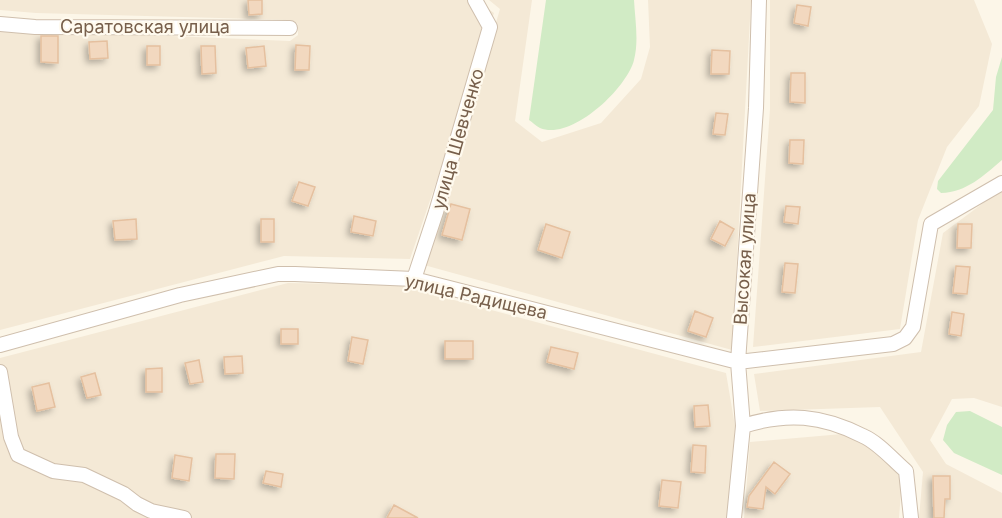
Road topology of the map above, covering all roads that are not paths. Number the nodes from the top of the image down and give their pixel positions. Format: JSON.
{"nodes":[{"id":1,"x":475,"y":0,"type":"edge"},
{"id":2,"x":759,"y":0,"type":"edge"},
{"id":3,"x":0,"y":24,"type":"edge"},
{"id":4,"x":290,"y":28,"type":"dead end"},
{"id":5,"x":1002,"y":183,"type":"edge"},
{"id":6,"x":414,"y":279,"type":"junction"},
{"id":7,"x":0,"y":345,"type":"edge"},
{"id":8,"x":738,"y":362,"type":"junction"},
{"id":9,"x":0,"y":372,"type":"edge"},
{"id":10,"x":743,"y":426,"type":"junction"},
{"id":11,"x":184,"y":518,"type":"edge"},
{"id":12,"x":734,"y":518,"type":"edge"},
{"id":13,"x":911,"y":518,"type":"edge"}],
"edges":[{"from":1,"to":6,"type":"street","name":"улица Шевченко"},
{"from":2,"to":8,"type":"street","name":"Высокая улица"},
{"from":3,"to":4,"type":"street","name":"Саратовская улица"},
{"from":5,"to":8,"type":"street"},
{"from":6,"to":7,"type":"street","name":"улица Радищева"},
{"from":6,"to":8,"type":"street","name":"улица Радищева"},
{"from":8,"to":10,"type":"street","name":"Высокая улица"},
{"from":9,"to":11,"type":"street"},
{"from":10,"to":12,"type":"street","name":"Высокая улица"},
{"from":10,"to":13,"type":"street"}]}
